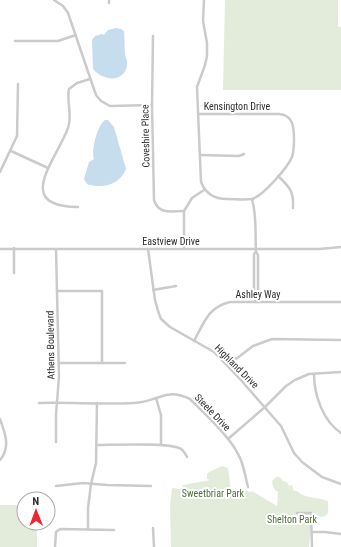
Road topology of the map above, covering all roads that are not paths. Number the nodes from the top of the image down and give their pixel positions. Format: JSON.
{"nodes":[{"id":1,"x":54,"y":0,"type":"edge"},
{"id":2,"x":204,"y":0,"type":"edge"},
{"id":3,"x":76,"y":35,"type":"junction"},
{"id":4,"x":153,"y":36,"type":"dead end"},
{"id":5,"x":15,"y":41,"type":"dead end"},
{"id":6,"x":90,"y":79,"type":"junction"},
{"id":7,"x":18,"y":84,"type":"dead end"},
{"id":8,"x":152,"y":105,"type":"junction"},
{"id":9,"x":199,"y":114,"type":"junction"},
{"id":10,"x":11,"y":151,"type":"junction"},
{"id":11,"x":244,"y":154,"type":"dead end"},
{"id":12,"x":200,"y":155,"type":"junction"},
{"id":13,"x":48,"y":168,"type":"junction"},
{"id":14,"x":0,"y":172,"type":"edge"},
{"id":15,"x":278,"y":176,"type":"junction"},
{"id":16,"x":204,"y":190,"type":"junction"},
{"id":17,"x":252,"y":199,"type":"junction"},
{"id":18,"x":78,"y":207,"type":"dead end"},
{"id":19,"x":293,"y":208,"type":"dead end"},
{"id":20,"x":184,"y":211,"type":"junction"},
{"id":21,"x":341,"y":247,"type":"edge"},
{"id":22,"x":14,"y":248,"type":"junction"},
{"id":23,"x":0,"y":249,"type":"edge"},
{"id":24,"x":56,"y":249,"type":"junction"},
{"id":25,"x":148,"y":249,"type":"junction"},
{"id":26,"x":184,"y":249,"type":"junction"},
{"id":27,"x":256,"y":250,"type":"junction"},
{"id":28,"x":14,"y":273,"type":"dead end"},
{"id":29,"x":176,"y":286,"type":"dead end"},
{"id":30,"x":153,"y":290,"type":"junction"},
{"id":31,"x":57,"y":291,"type":"junction"},
{"id":32,"x":256,"y":302,"type":"junction"},
{"id":33,"x":341,"y":302,"type":"edge"},
{"id":34,"x":341,"y":340,"type":"edge"},
{"id":35,"x":194,"y":341,"type":"junction"},
{"id":36,"x":59,"y":363,"type":"junction"},
{"id":37,"x":102,"y":363,"type":"junction"},
{"id":38,"x":125,"y":363,"type":"dead end"},
{"id":39,"x":228,"y":365,"type":"junction"},
{"id":40,"x":341,"y":372,"type":"edge"},
{"id":41,"x":314,"y":374,"type":"junction"},
{"id":42,"x":156,"y":398,"type":"junction"},
{"id":43,"x":39,"y":403,"type":"dead end"},
{"id":44,"x":57,"y":403,"type":"junction"},
{"id":45,"x":97,"y":403,"type":"junction"},
{"id":46,"x":265,"y":407,"type":"junction"},
{"id":47,"x":0,"y":418,"type":"edge"},
{"id":48,"x":341,"y":433,"type":"edge"},
{"id":49,"x":228,"y":439,"type":"junction"},
{"id":50,"x":56,"y":442,"type":"dead end"},
{"id":51,"x":161,"y":444,"type":"junction"},
{"id":52,"x":96,"y":445,"type":"junction"},
{"id":53,"x":187,"y":457,"type":"dead end"},
{"id":54,"x":0,"y":460,"type":"edge"},
{"id":55,"x":91,"y":484,"type":"junction"},
{"id":56,"x":341,"y":484,"type":"edge"},
{"id":57,"x":56,"y":486,"type":"dead end"},
{"id":58,"x":151,"y":486,"type":"dead end"},
{"id":59,"x":248,"y":487,"type":"dead end"},
{"id":60,"x":297,"y":513,"type":"dead end"},
{"id":61,"x":153,"y":528,"type":"dead end"},
{"id":62,"x":88,"y":529,"type":"junction"},
{"id":63,"x":114,"y":530,"type":"dead end"},
{"id":64,"x":312,"y":532,"type":"junction"},
{"id":65,"x":341,"y":534,"type":"edge"},
{"id":66,"x":55,"y":547,"type":"edge"},
{"id":67,"x":154,"y":547,"type":"edge"},
{"id":68,"x":312,"y":547,"type":"edge"}],
"edges":[{"from":1,"to":3,"type":"street"},
{"from":2,"to":9,"type":"street","name":"Kensington Drive"},
{"from":3,"to":5,"type":"street"},
{"from":3,"to":6,"type":"street"},
{"from":4,"to":8,"type":"street","name":"Coveshire Place"},
{"from":6,"to":8,"type":"street"},
{"from":6,"to":13,"type":"street"},
{"from":7,"to":10,"type":"street"},
{"from":8,"to":20,"type":"street","name":"Coveshire Place"},
{"from":9,"to":12,"type":"street","name":"Kensington Drive"},
{"from":9,"to":15,"type":"street","name":"Kensington Drive"},
{"from":10,"to":13,"type":"street"},
{"from":10,"to":14,"type":"street"},
{"from":11,"to":12,"type":"street"},
{"from":12,"to":16,"type":"street","name":"Kensington Drive"},
{"from":13,"to":18,"type":"street"},
{"from":15,"to":17,"type":"street","name":"Kensington Drive"},
{"from":15,"to":19,"type":"street"},
{"from":16,"to":17,"type":"street"},
{"from":16,"to":20,"type":"street"},
{"from":17,"to":27,"type":"street"},
{"from":20,"to":26,"type":"street"},
{"from":21,"to":27,"type":"street","name":"Eastview Drive"},
{"from":22,"to":23,"type":"street","name":"Eastview Drive"},
{"from":22,"to":24,"type":"street","name":"Eastview Drive"},
{"from":22,"to":28,"type":"street"},
{"from":24,"to":25,"type":"street","name":"Eastview Drive"},
{"from":24,"to":31,"type":"street","name":"Athens Boulevard"},
{"from":25,"to":26,"type":"street","name":"Eastview Drive"},
{"from":25,"to":30,"type":"street","name":"Highland Drive"},
{"from":26,"to":27,"type":"street","name":"Eastview Drive"},
{"from":27,"to":32,"type":"street"},
{"from":29,"to":30,"type":"street"},
{"from":30,"to":35,"type":"street","name":"Highland Drive"},
{"from":31,"to":36,"type":"street","name":"Athens Boulevard"},
{"from":31,"to":37,"type":"street"},
{"from":32,"to":33,"type":"street","name":"Ashley Way"},
{"from":32,"to":35,"type":"street","name":"Ashley Way"},
{"from":34,"to":39,"type":"street"},
{"from":35,"to":39,"type":"street","name":"Highland Drive"},
{"from":36,"to":37,"type":"street"},
{"from":36,"to":44,"type":"street","name":"Athens Boulevard"},
{"from":37,"to":38,"type":"street"},
{"from":39,"to":46,"type":"street","name":"Highland Drive"},
{"from":40,"to":41,"type":"street"},
{"from":41,"to":46,"type":"street"},
{"from":41,"to":48,"type":"street"},
{"from":42,"to":45,"type":"street","name":"Steele Drive"},
{"from":42,"to":49,"type":"street","name":"Steele Drive"},
{"from":42,"to":51,"type":"street"},
{"from":43,"to":44,"type":"street","name":"Steele Drive"},
{"from":44,"to":45,"type":"street","name":"Steele Drive"},
{"from":44,"to":50,"type":"street","name":"Athens Boulevard"},
{"from":45,"to":52,"type":"street"},
{"from":46,"to":49,"type":"street"},
{"from":46,"to":56,"type":"street","name":"Highland Drive"},
{"from":47,"to":54,"type":"street"},
{"from":49,"to":59,"type":"street","name":"Steele Drive"},
{"from":51,"to":52,"type":"street"},
{"from":51,"to":53,"type":"street"},
{"from":52,"to":55,"type":"street"},
{"from":55,"to":57,"type":"street"},
{"from":55,"to":58,"type":"street"},
{"from":55,"to":62,"type":"street"},
{"from":60,"to":64,"type":"street"},
{"from":61,"to":67,"type":"street"},
{"from":62,"to":63,"type":"street"},
{"from":62,"to":66,"type":"street"},
{"from":64,"to":65,"type":"street"},
{"from":64,"to":68,"type":"street"}]}
